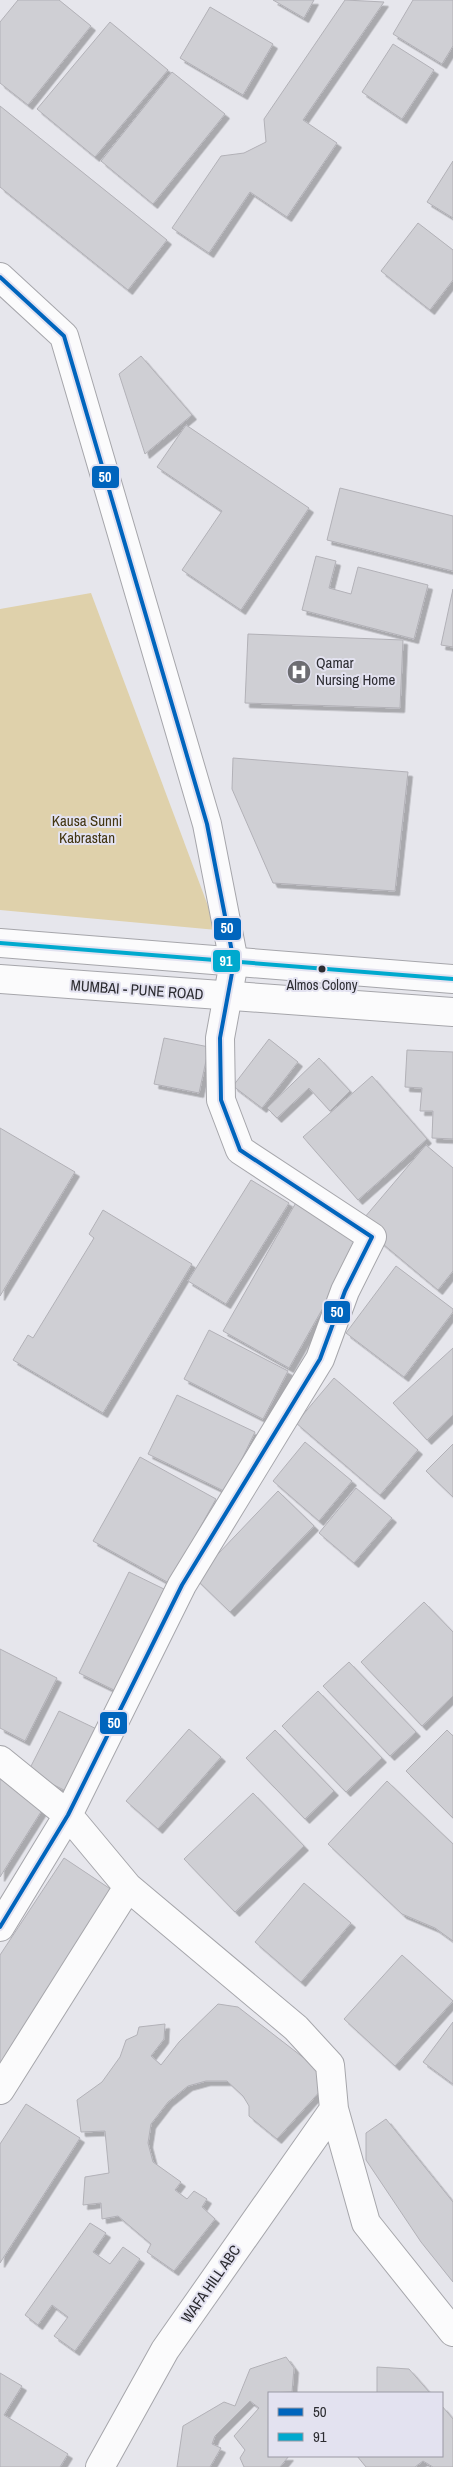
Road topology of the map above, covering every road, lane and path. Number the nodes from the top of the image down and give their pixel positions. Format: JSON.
{"nodes":[{"id":1,"x":0,"y":277,"type":"edge"},
{"id":2,"x":0,"y":943,"type":"edge"},
{"id":3,"x":234,"y":962,"type":"junction"},
{"id":4,"x":0,"y":979,"type":"edge"},
{"id":5,"x":453,"y":979,"type":"edge"},
{"id":6,"x":228,"y":997,"type":"junction"},
{"id":7,"x":453,"y":1012,"type":"edge"},
{"id":8,"x":0,"y":1760,"type":"edge"},
{"id":9,"x":68,"y":1815,"type":"junction"},
{"id":10,"x":128,"y":1887,"type":"junction"},
{"id":11,"x":0,"y":1927,"type":"edge"},
{"id":12,"x":0,"y":2090,"type":"edge"},
{"id":13,"x":334,"y":2109,"type":"junction"},
{"id":14,"x":453,"y":2332,"type":"edge"},
{"id":15,"x":100,"y":2467,"type":"edge"}],
"edges":[{"from":1,"to":3,"type":"street"},
{"from":2,"to":3,"type":"street"},
{"from":3,"to":5,"type":"street"},
{"from":3,"to":6,"type":"street"},
{"from":4,"to":6,"type":"street","name":"MUMBAI - PUNE ROAD"},
{"from":6,"to":7,"type":"street","name":"MUMBAI - PUNE ROAD"},
{"from":6,"to":9,"type":"street"},
{"from":8,"to":9,"type":"street"},
{"from":9,"to":10,"type":"street"},
{"from":9,"to":11,"type":"street"},
{"from":10,"to":12,"type":"street"},
{"from":10,"to":13,"type":"street"},
{"from":13,"to":14,"type":"street"},
{"from":13,"to":15,"type":"street","name":"WAFA HILL ABC"}]}
